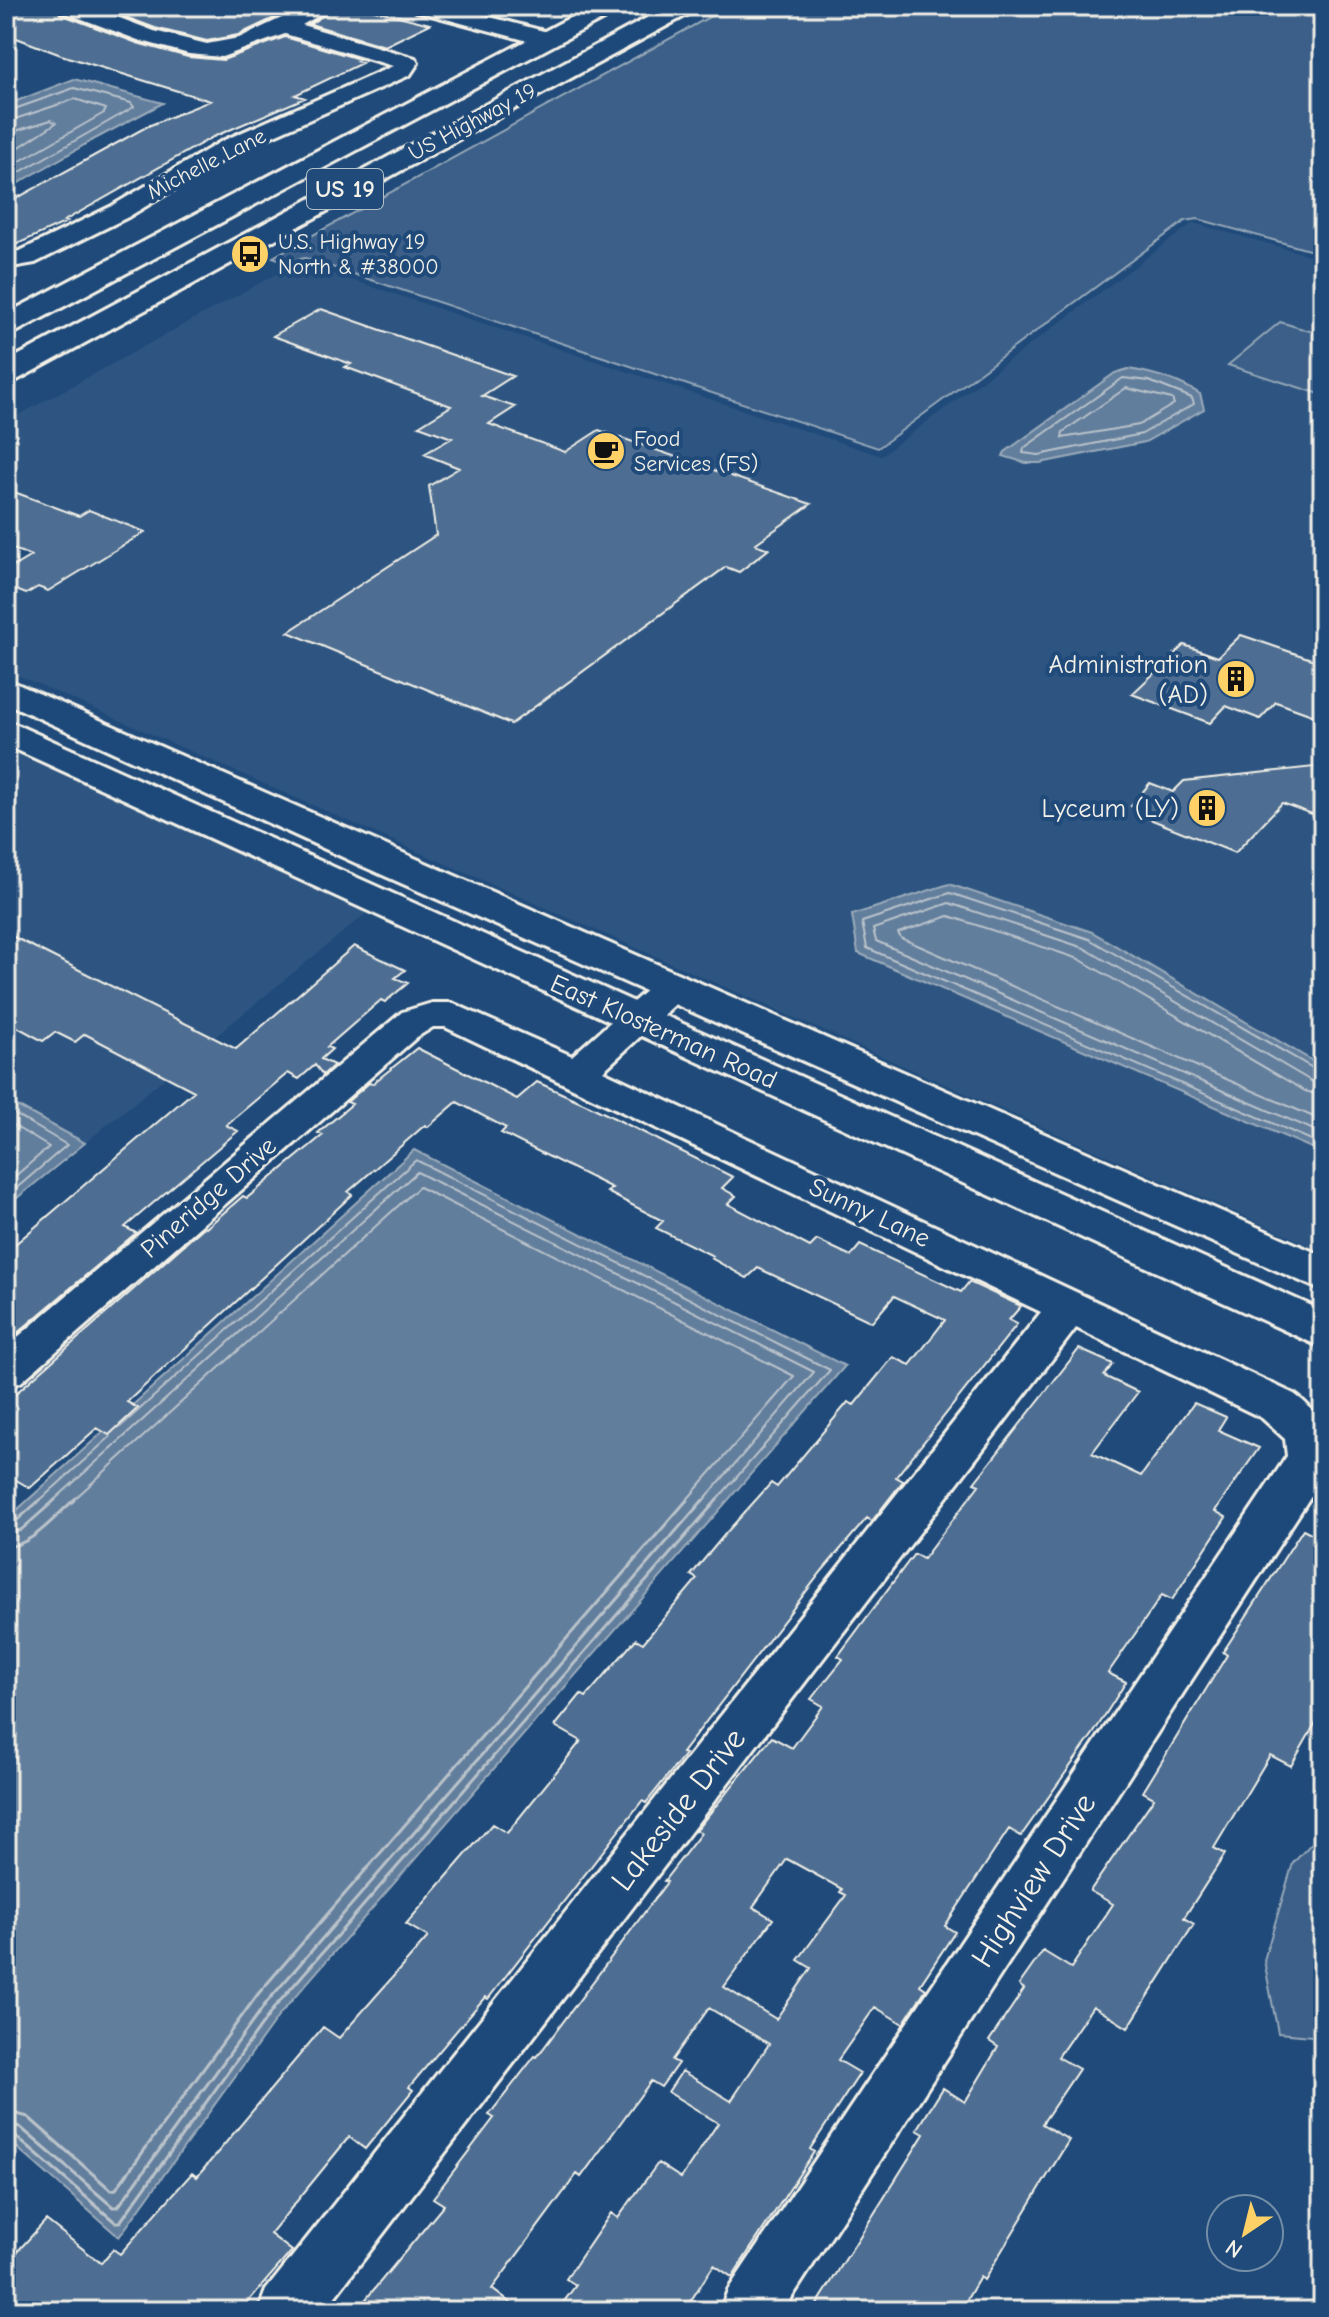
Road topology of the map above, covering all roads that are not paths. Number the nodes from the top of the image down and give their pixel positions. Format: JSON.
{"nodes":[{"id":1,"x":69,"y":6,"type":"edge"},
{"id":2,"x":324,"y":6,"type":"edge"},
{"id":3,"x":424,"y":6,"type":"edge"},
{"id":4,"x":610,"y":6,"type":"edge"},
{"id":5,"x":641,"y":6,"type":"edge"},
{"id":6,"x":686,"y":6,"type":"edge"},
{"id":7,"x":281,"y":26,"type":"junction"},
{"id":8,"x":547,"y":39,"type":"junction"},
{"id":9,"x":613,"y":46,"type":"junction"},
{"id":10,"x":316,"y":205,"type":"junction"},
{"id":11,"x":6,"y":260,"type":"edge"},
{"id":12,"x":6,"y":326,"type":"edge"},
{"id":13,"x":6,"y":374,"type":"edge"},
{"id":14,"x":6,"y":690,"type":"edge"},
{"id":15,"x":6,"y":731,"type":"edge"},
{"id":16,"x":671,"y":988,"type":"junction"},
{"id":17,"x":636,"y":1019,"type":"junction"},
{"id":18,"x":410,"y":1023,"type":"joint"},
{"id":19,"x":577,"y":1073,"type":"junction"},
{"id":20,"x":1323,"y":1275,"type":"edge"},
{"id":21,"x":1069,"y":1307,"type":"junction"},
{"id":22,"x":1323,"y":1331,"type":"edge"},
{"id":23,"x":6,"y":1371,"type":"edge"},
{"id":24,"x":1310,"y":1447,"type":"joint"},
{"id":25,"x":287,"y":2311,"type":"edge"},
{"id":26,"x":749,"y":2311,"type":"edge"}],
"edges":[{"from":1,"to":7,"type":"street"},
{"from":2,"to":7,"type":"street"},
{"from":3,"to":8,"type":"street"},
{"from":4,"to":8,"type":"main road","name":"US Highway 19","number":"US 19"},
{"from":5,"to":9,"type":"main road"},
{"from":6,"to":9,"type":"main road","name":"US Highway 19","number":"US 19"},
{"from":7,"to":11,"type":"street","name":"Michelle Lane"},
{"from":8,"to":10,"type":"main road"},
{"from":8,"to":12,"type":"main road","name":"US Highway 19","number":"US 19"},
{"from":9,"to":10,"type":"main road","name":"US Highway 19","number":"US 19"},
{"from":10,"to":13,"type":"main road","name":"US Highway 19","number":"US 19"},
{"from":14,"to":16,"type":"main road","name":"East Klosterman Road"},
{"from":15,"to":17,"type":"main road","name":"East Klosterman Road"},
{"from":16,"to":17,"type":"street"},
{"from":16,"to":20,"type":"main road","name":"East Klosterman Road"},
{"from":17,"to":19,"type":"street"},
{"from":17,"to":22,"type":"main road","name":"East Klosterman Road"},
{"from":18,"to":19,"type":"street","name":"Sunny Lane"},
{"from":18,"to":23,"type":"street","name":"Pineridge Drive"},
{"from":19,"to":21,"type":"street","name":"Sunny Lane"},
{"from":21,"to":24,"type":"street","name":"Sunny Lane"},
{"from":21,"to":25,"type":"street","name":"Lakeside Drive"},
{"from":24,"to":26,"type":"street","name":"Highview Drive"}]}
